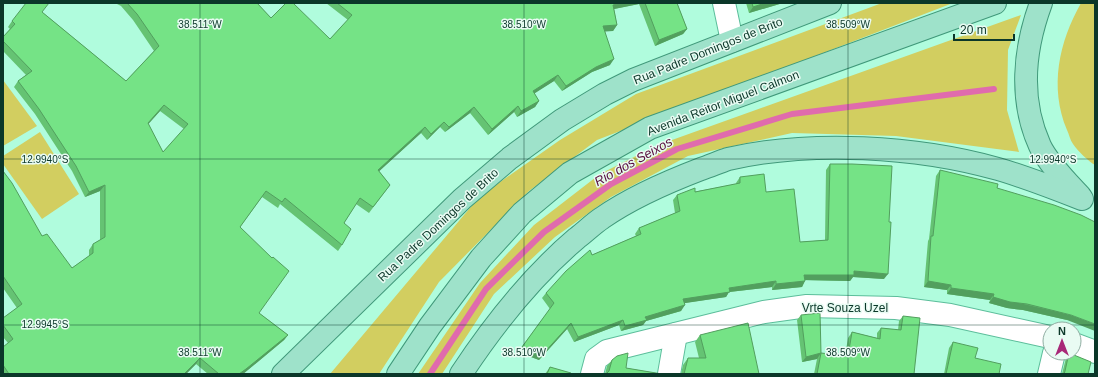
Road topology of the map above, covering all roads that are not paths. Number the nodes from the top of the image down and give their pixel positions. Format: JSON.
{"nodes":[{"id":1,"x":724,"y":3,"type":"edge"},
{"id":2,"x":830,"y":3,"type":"edge"},
{"id":3,"x":995,"y":3,"type":"edge"},
{"id":4,"x":1041,"y":3,"type":"edge"},
{"id":5,"x":732,"y":41,"type":"junction"},
{"id":6,"x":1089,"y":202,"type":"edge"},
{"id":7,"x":676,"y":334,"type":"junction"},
{"id":8,"x":1042,"y":335,"type":"edge"},
{"id":9,"x":1082,"y":347,"type":"edge"},
{"id":10,"x":1095,"y":352,"type":"edge"},
{"id":11,"x":1052,"y":361,"type":"edge"},
{"id":12,"x":594,"y":366,"type":"edge"},
{"id":13,"x":283,"y":374,"type":"edge"},
{"id":14,"x":398,"y":374,"type":"edge"},
{"id":15,"x":461,"y":374,"type":"edge"},
{"id":16,"x":669,"y":374,"type":"edge"},
{"id":17,"x":1049,"y":374,"type":"edge"}],
"edges":[{"from":1,"to":5,"type":"street"},
{"from":2,"to":5,"type":"main road","name":"Rua Padre Domingos de Brito"},
{"from":3,"to":14,"type":"main road","name":"Avenida Reitor Miguel Calmon"},
{"from":4,"to":6,"type":"main road"},
{"from":5,"to":13,"type":"main road","name":"Rua Padre Domingos de Brito"},
{"from":6,"to":15,"type":"main road"},
{"from":7,"to":8,"type":"street","name":"Vrte Souza Uzel"},
{"from":7,"to":12,"type":"street","name":"Vrte Souza Uzel"},
{"from":7,"to":16,"type":"street"},
{"from":9,"to":10,"type":"street"},
{"from":11,"to":17,"type":"street"}]}
